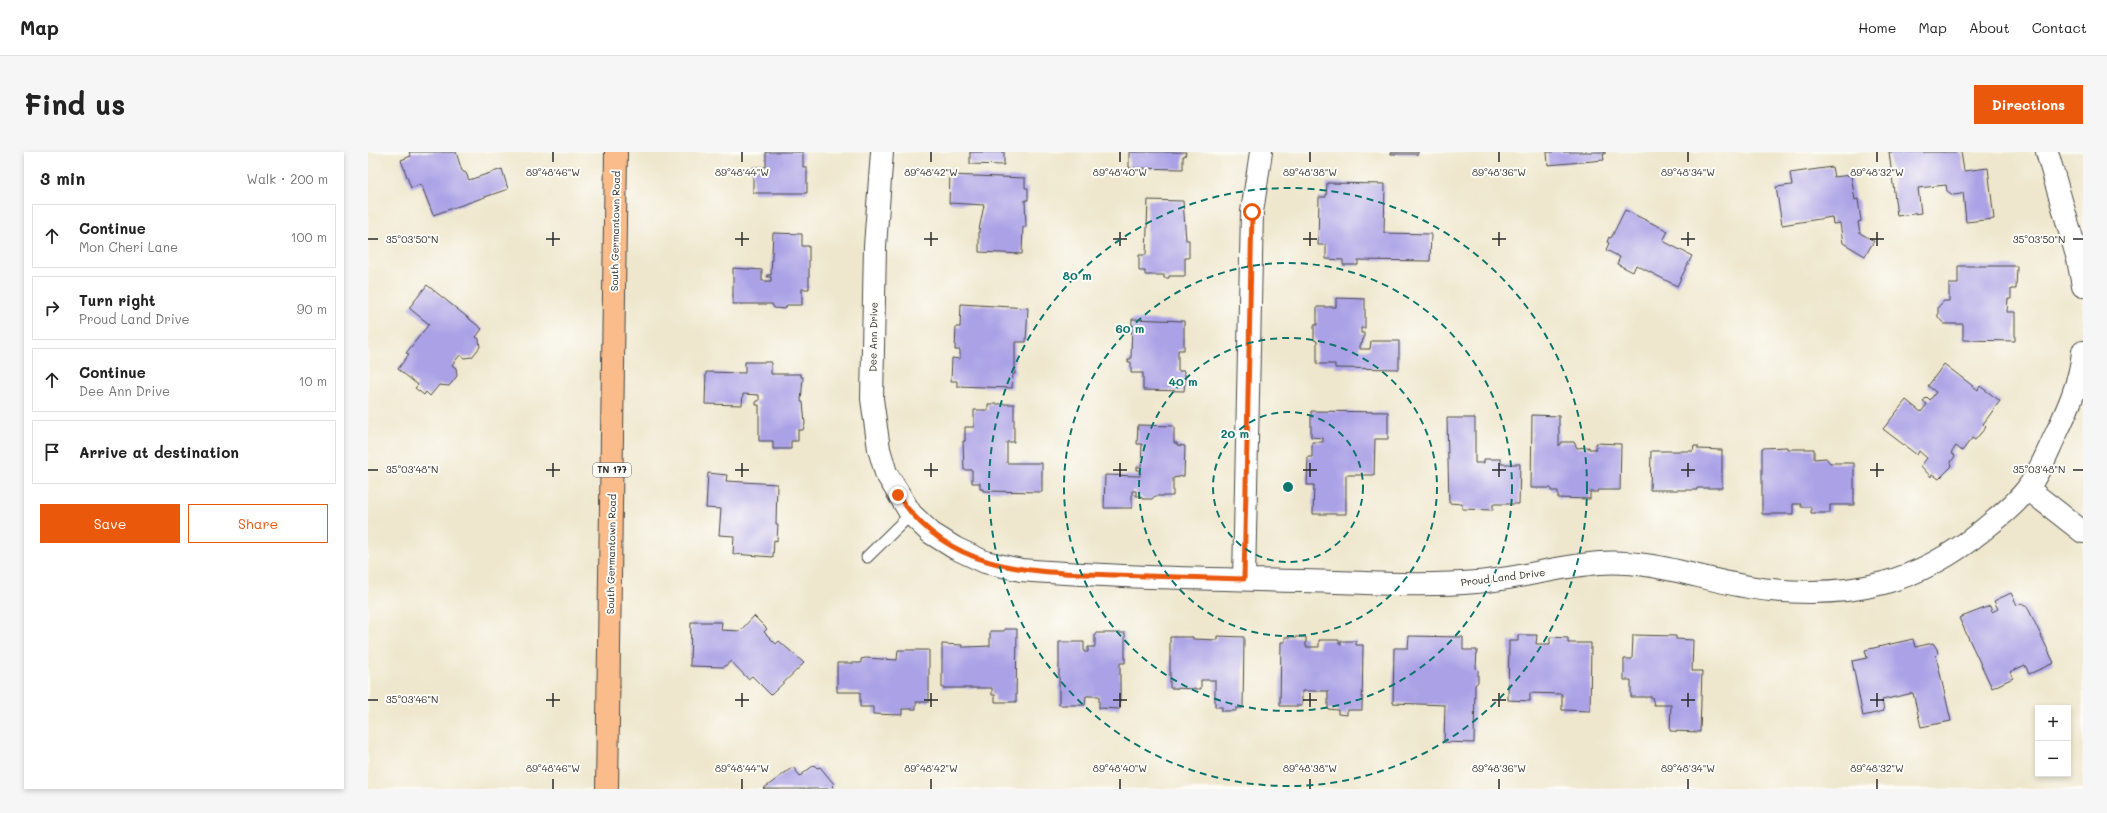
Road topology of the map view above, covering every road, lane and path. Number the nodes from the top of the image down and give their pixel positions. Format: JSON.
{"nodes":[{"id":1,"x":616,"y":152,"type":"edge"},
{"id":2,"x":882,"y":152,"type":"edge"},
{"id":3,"x":1261,"y":152,"type":"edge"},
{"id":4,"x":2047,"y":152,"type":"edge"},
{"id":5,"x":2083,"y":286,"type":"edge"},
{"id":6,"x":2083,"y":352,"type":"edge"},
{"id":7,"x":2028,"y":489,"type":"junction"},
{"id":8,"x":911,"y":514,"type":"junction"},
{"id":9,"x":2083,"y":532,"type":"edge"},
{"id":10,"x":867,"y":558,"type":"dead end"},
{"id":11,"x":1244,"y":579,"type":"junction"},
{"id":12,"x":608,"y":789,"type":"edge"}],
"edges":[{"from":1,"to":12,"type":"main road","name":"South Germantown Road","number":"TN 177"},
{"from":2,"to":8,"type":"street","name":"Dee Ann Drive"},
{"from":3,"to":11,"type":"street"},
{"from":4,"to":5,"type":"street"},
{"from":6,"to":7,"type":"street","name":"Proud Land Drive"},
{"from":7,"to":9,"type":"street"},
{"from":7,"to":11,"type":"street","name":"Proud Land Drive"},
{"from":8,"to":10,"type":"lane"},
{"from":8,"to":11,"type":"street","name":"Proud Land Drive"}]}
